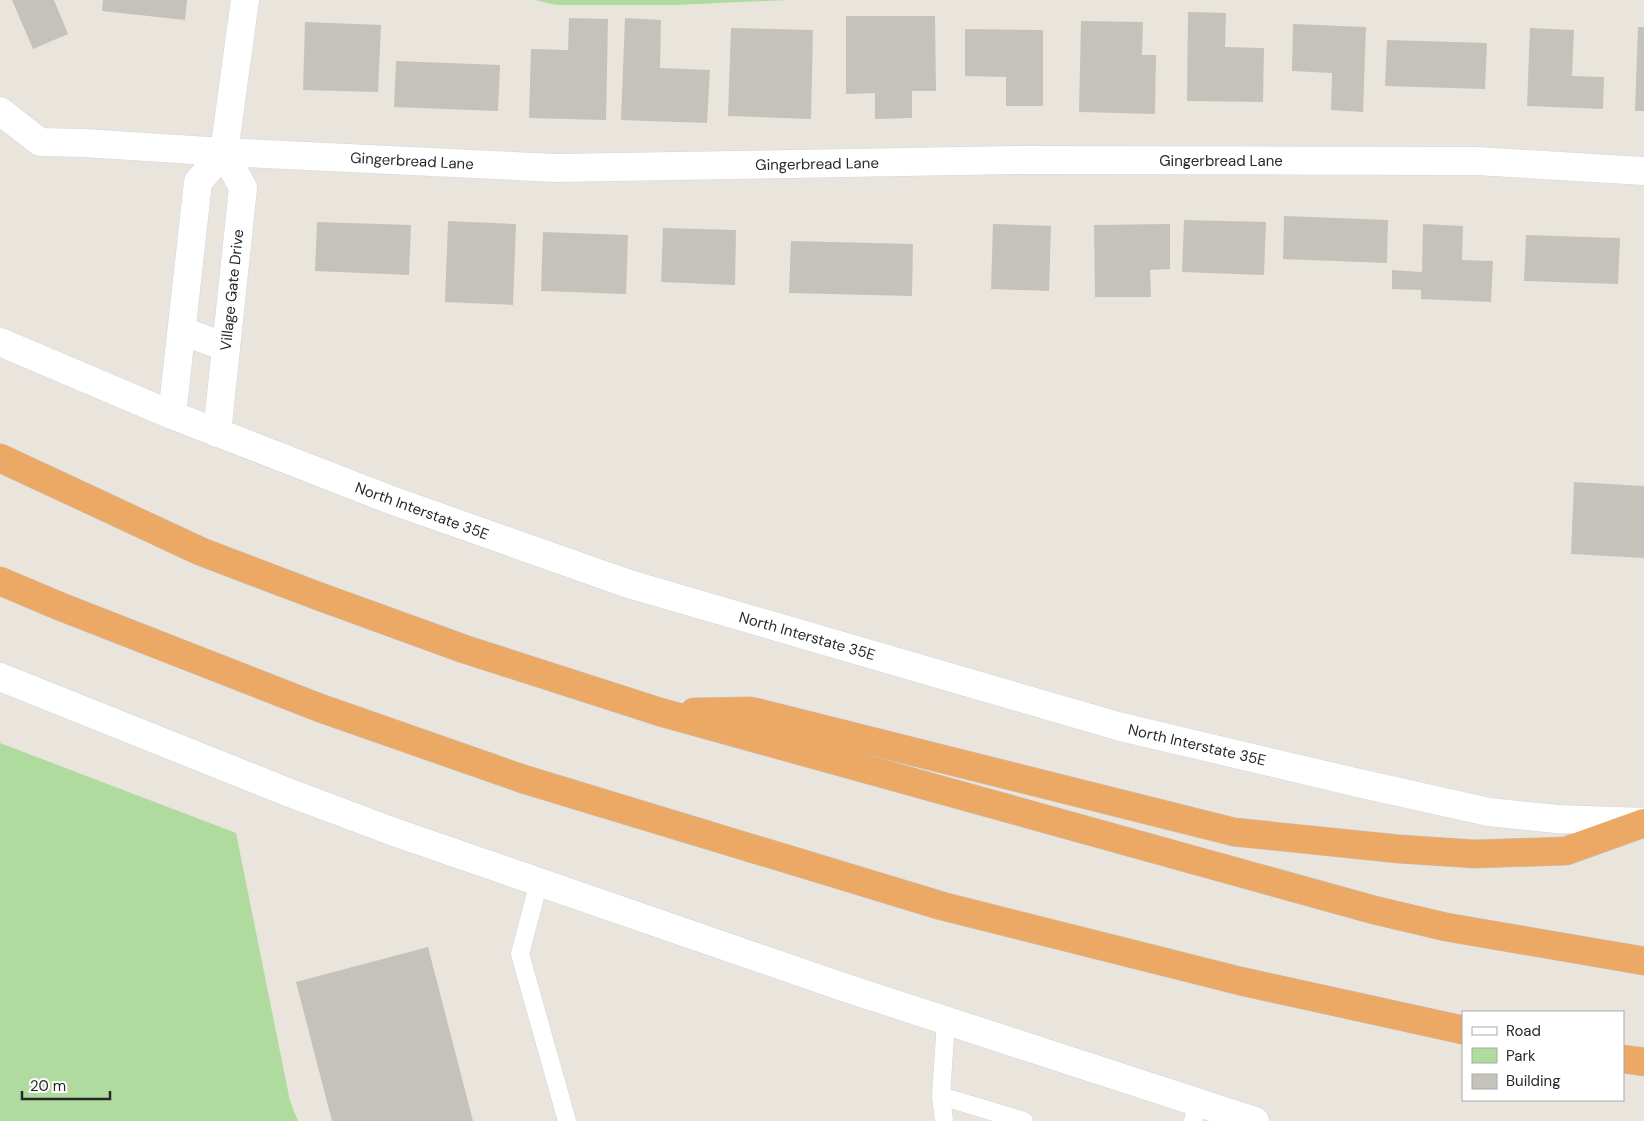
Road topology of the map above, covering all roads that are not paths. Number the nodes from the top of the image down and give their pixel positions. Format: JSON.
{"nodes":[{"id":1,"x":244,"y":0,"type":"edge"},
{"id":2,"x":0,"y":111,"type":"edge"},
{"id":3,"x":224,"y":152,"type":"junction"},
{"id":4,"x":1644,"y":171,"type":"edge"},
{"id":5,"x":182,"y":331,"type":"junction"},
{"id":6,"x":0,"y":342,"type":"edge"},
{"id":7,"x":226,"y":347,"type":"junction"},
{"id":8,"x":172,"y":415,"type":"junction"},
{"id":9,"x":216,"y":432,"type":"junction"},
{"id":10,"x":0,"y":458,"type":"edge"},
{"id":11,"x":0,"y":582,"type":"edge"},
{"id":12,"x":0,"y":677,"type":"edge"},
{"id":13,"x":660,"y":712,"type":"junction"},
{"id":14,"x":1644,"y":823,"type":"edge"},
{"id":15,"x":539,"y":882,"type":"junction"},
{"id":16,"x":1644,"y":961,"type":"edge"},
{"id":17,"x":946,"y":1021,"type":"junction"},
{"id":18,"x":1462,"y":1030,"type":"edge"},
{"id":19,"x":1624,"y":1059,"type":"edge"},
{"id":20,"x":1644,"y":1062,"type":"edge"},
{"id":21,"x":941,"y":1096,"type":"junction"},
{"id":22,"x":1195,"y":1112,"type":"edge"},
{"id":23,"x":567,"y":1121,"type":"edge"},
{"id":24,"x":944,"y":1121,"type":"edge"},
{"id":25,"x":1024,"y":1121,"type":"edge"},
{"id":26,"x":1254,"y":1121,"type":"edge"}],
"edges":[{"from":1,"to":3,"type":"main road"},
{"from":2,"to":3,"type":"main road","name":"Gingerbread Lane"},
{"from":3,"to":4,"type":"main road","name":"Gingerbread Lane"},
{"from":3,"to":5,"type":"main road"},
{"from":3,"to":7,"type":"main road","name":"Village Gate Drive"},
{"from":5,"to":7,"type":"main road"},
{"from":5,"to":8,"type":"main road"},
{"from":6,"to":8,"type":"main road","name":"North Interstate 35E"},
{"from":7,"to":9,"type":"main road","name":"Village Gate Drive"},
{"from":8,"to":9,"type":"main road","name":"North Interstate 35E"},
{"from":9,"to":14,"type":"main road","name":"North Interstate 35E"},
{"from":10,"to":13,"type":"highway"},
{"from":11,"to":18,"type":"highway"},
{"from":12,"to":15,"type":"main road"},
{"from":13,"to":14,"type":"highway"},
{"from":13,"to":16,"type":"highway"},
{"from":15,"to":17,"type":"main road"},
{"from":15,"to":23,"type":"lane"},
{"from":17,"to":21,"type":"lane"},
{"from":17,"to":22,"type":"main road"},
{"from":19,"to":20,"type":"highway"},
{"from":21,"to":24,"type":"lane"},
{"from":21,"to":25,"type":"lane"},
{"from":22,"to":26,"type":"main road"}]}
